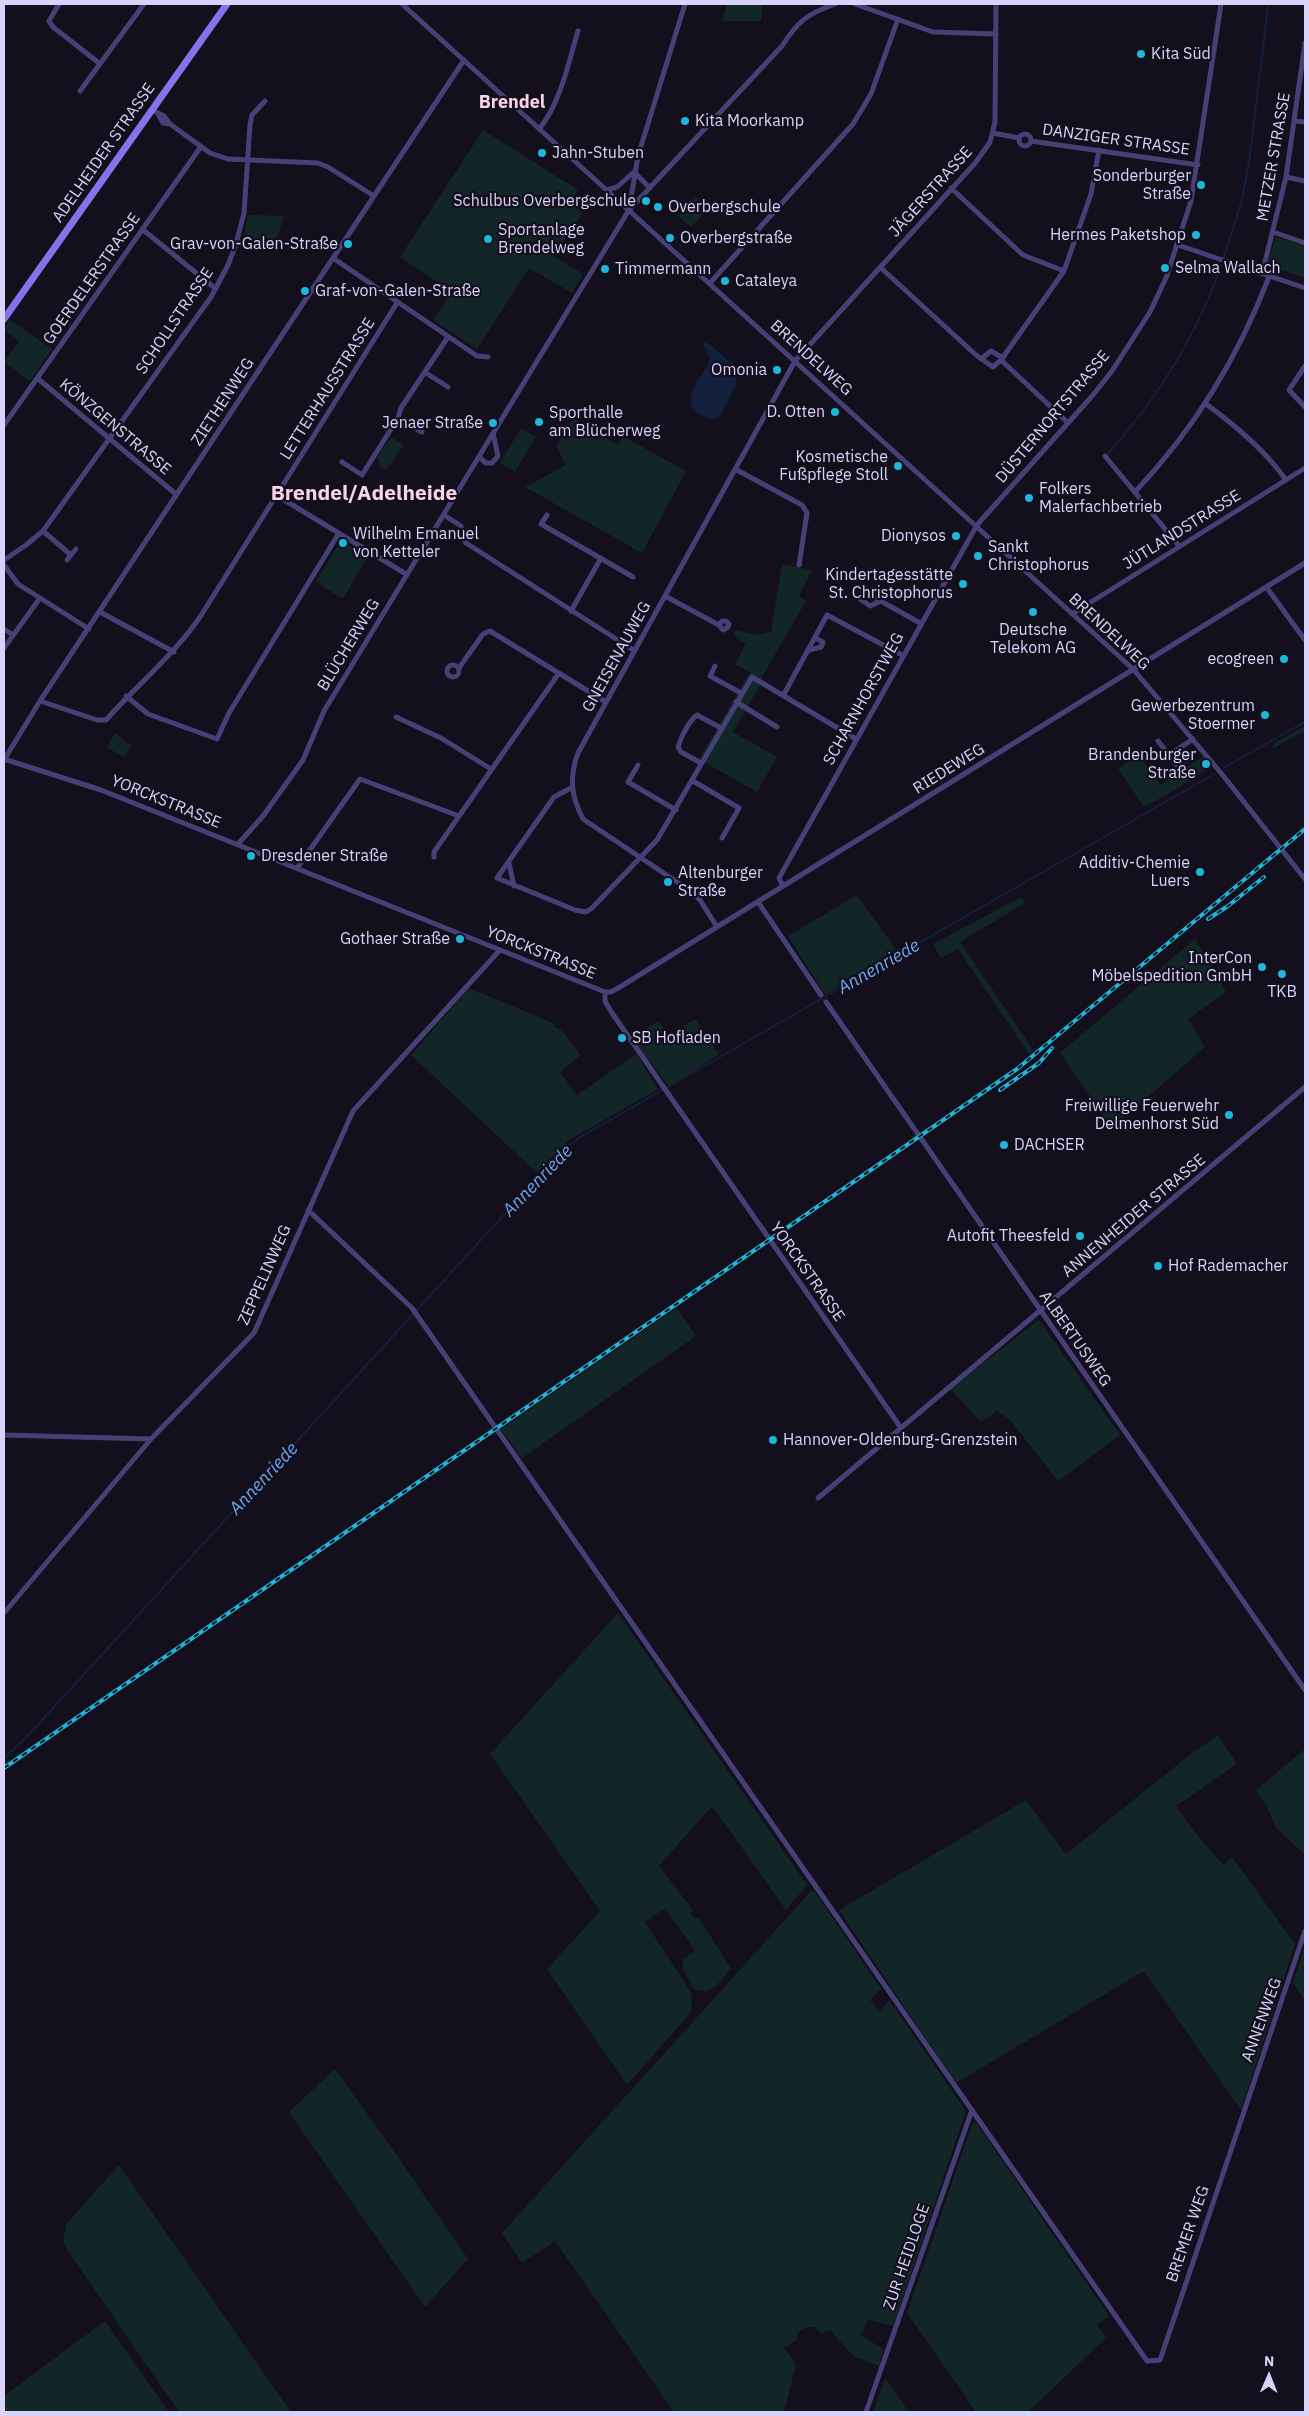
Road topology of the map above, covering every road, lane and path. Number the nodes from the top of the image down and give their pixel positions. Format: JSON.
{"nodes":[{"id":1,"x":58,"y":4,"type":"edge"},
{"id":2,"x":144,"y":4,"type":"edge"},
{"id":3,"x":227,"y":4,"type":"edge"},
{"id":4,"x":402,"y":4,"type":"edge"},
{"id":5,"x":685,"y":4,"type":"edge"},
{"id":6,"x":835,"y":4,"type":"edge"},
{"id":7,"x":855,"y":4,"type":"edge"},
{"id":8,"x":864,"y":4,"type":"edge"},
{"id":9,"x":996,"y":4,"type":"edge"},
{"id":10,"x":1221,"y":4,"type":"edge"},
{"id":11,"x":898,"y":19,"type":"junction"},
{"id":12,"x":578,"y":31,"type":"dead end"},
{"id":13,"x":996,"y":34,"type":"junction"},
{"id":14,"x":1305,"y":43,"type":"edge"},
{"id":15,"x":464,"y":60,"type":"junction"},
{"id":16,"x":1304,"y":62,"type":"edge"},
{"id":17,"x":99,"y":63,"type":"junction"},
{"id":18,"x":80,"y":91,"type":"dead end"},
{"id":19,"x":265,"y":102,"type":"dead end"},
{"id":20,"x":154,"y":112,"type":"junction"},
{"id":21,"x":1294,"y":121,"type":"junction"},
{"id":22,"x":1305,"y":122,"type":"edge"},
{"id":23,"x":540,"y":128,"type":"junction"},
{"id":24,"x":993,"y":133,"type":"junction"},
{"id":25,"x":1019,"y":138,"type":"junction"},
{"id":26,"x":1031,"y":141,"type":"junction"},
{"id":27,"x":200,"y":148,"type":"junction"},
{"id":28,"x":1099,"y":150,"type":"junction"},
{"id":29,"x":251,"y":161,"type":"junction"},
{"id":30,"x":1198,"y":165,"type":"junction"},
{"id":31,"x":634,"y":172,"type":"junction"},
{"id":32,"x":1286,"y":176,"type":"junction"},
{"id":33,"x":1305,"y":181,"type":"edge"},
{"id":34,"x":650,"y":188,"type":"junction"},
{"id":35,"x":952,"y":188,"type":"junction"},
{"id":36,"x":607,"y":190,"type":"junction"},
{"id":37,"x":374,"y":196,"type":"junction"},
{"id":38,"x":629,"y":210,"type":"junction"},
{"id":39,"x":142,"y":229,"type":"junction"},
{"id":40,"x":1273,"y":232,"type":"junction"},
{"id":41,"x":1305,"y":243,"type":"edge"},
{"id":42,"x":1178,"y":245,"type":"junction"},
{"id":43,"x":333,"y":258,"type":"junction"},
{"id":44,"x":880,"y":267,"type":"junction"},
{"id":45,"x":1064,"y":271,"type":"junction"},
{"id":46,"x":1262,"y":274,"type":"junction"},
{"id":47,"x":1269,"y":277,"type":"junction"},
{"id":48,"x":710,"y":283,"type":"junction"},
{"id":49,"x":1305,"y":288,"type":"edge"},
{"id":50,"x":216,"y":289,"type":"junction"},
{"id":51,"x":397,"y":303,"type":"junction"},
{"id":52,"x":4,"y":318,"type":"edge"},
{"id":53,"x":448,"y":338,"type":"junction"},
{"id":54,"x":488,"y":357,"type":"dead end"},
{"id":55,"x":981,"y":359,"type":"junction"},
{"id":56,"x":1002,"y":359,"type":"junction"},
{"id":57,"x":795,"y":361,"type":"junction"},
{"id":58,"x":1305,"y":366,"type":"edge"},
{"id":59,"x":426,"y":373,"type":"junction"},
{"id":60,"x":37,"y":378,"type":"junction"},
{"id":61,"x":448,"y":387,"type":"dead end"},
{"id":62,"x":1206,"y":404,"type":"junction"},
{"id":63,"x":1305,"y":407,"type":"edge"},
{"id":64,"x":398,"y":418,"type":"junction"},
{"id":65,"x":1068,"y":423,"type":"junction"},
{"id":66,"x":4,"y":425,"type":"edge"},
{"id":67,"x":422,"y":432,"type":"dead end"},
{"id":68,"x":493,"y":433,"type":"junction"},
{"id":69,"x":108,"y":438,"type":"junction"},
{"id":70,"x":1105,"y":456,"type":"dead end"},
{"id":71,"x":479,"y":457,"type":"junction"},
{"id":72,"x":342,"y":462,"type":"dead end"},
{"id":73,"x":1305,"y":468,"type":"edge"},
{"id":74,"x":735,"y":469,"type":"junction"},
{"id":75,"x":1286,"y":480,"type":"junction"},
{"id":76,"x":1136,"y":492,"type":"junction"},
{"id":77,"x":177,"y":495,"type":"junction"},
{"id":78,"x":276,"y":495,"type":"junction"},
{"id":79,"x":547,"y":514,"type":"dead end"},
{"id":80,"x":444,"y":515,"type":"junction"},
{"id":81,"x":977,"y":524,"type":"junction"},
{"id":82,"x":43,"y":531,"type":"junction"},
{"id":83,"x":340,"y":533,"type":"junction"},
{"id":84,"x":1180,"y":546,"type":"junction"},
{"id":85,"x":76,"y":549,"type":"dead end"},
{"id":86,"x":601,"y":558,"type":"junction"},
{"id":87,"x":4,"y":560,"type":"edge"},
{"id":88,"x":1305,"y":563,"type":"edge"},
{"id":89,"x":799,"y":565,"type":"dead end"},
{"id":90,"x":4,"y":566,"type":"edge"},
{"id":91,"x":406,"y":574,"type":"junction"},
{"id":92,"x":633,"y":577,"type":"dead end"},
{"id":93,"x":1267,"y":588,"type":"junction"},
{"id":94,"x":665,"y":596,"type":"junction"},
{"id":95,"x":40,"y":598,"type":"junction"},
{"id":96,"x":881,"y":601,"type":"dead end"},
{"id":97,"x":571,"y":610,"type":"junction"},
{"id":98,"x":100,"y":612,"type":"junction"},
{"id":99,"x":1072,"y":614,"type":"junction"},
{"id":100,"x":920,"y":623,"type":"junction"},
{"id":101,"x":719,"y":625,"type":"dead end"},
{"id":102,"x":4,"y":629,"type":"edge"},
{"id":103,"x":89,"y":629,"type":"junction"},
{"id":104,"x":13,"y":634,"type":"junction"},
{"id":105,"x":815,"y":638,"type":"junction"},
{"id":106,"x":1305,"y":640,"type":"edge"},
{"id":107,"x":4,"y":648,"type":"edge"},
{"id":108,"x":809,"y":650,"type":"junction"},
{"id":109,"x":635,"y":651,"type":"junction"},
{"id":110,"x":174,"y":652,"type":"junction"},
{"id":111,"x":902,"y":655,"type":"junction"},
{"id":112,"x":715,"y":666,"type":"dead end"},
{"id":113,"x":459,"y":668,"type":"dead end"},
{"id":114,"x":1133,"y":669,"type":"junction"},
{"id":115,"x":559,"y":673,"type":"junction"},
{"id":116,"x":741,"y":693,"type":"junction"},
{"id":117,"x":784,"y":694,"type":"junction"},
{"id":118,"x":126,"y":696,"type":"junction"},
{"id":119,"x":40,"y":701,"type":"junction"},
{"id":120,"x":606,"y":702,"type":"junction"},
{"id":121,"x":736,"y":702,"type":"junction"},
{"id":122,"x":396,"y":717,"type":"dead end"},
{"id":123,"x":777,"y":727,"type":"dead end"},
{"id":124,"x":721,"y":728,"type":"junction"},
{"id":125,"x":856,"y":739,"type":"junction"},
{"id":126,"x":1193,"y":739,"type":"junction"},
{"id":127,"x":1158,"y":740,"type":"dead end"},
{"id":128,"x":1169,"y":755,"type":"junction"},
{"id":129,"x":4,"y":760,"type":"edge"},
{"id":130,"x":702,"y":763,"type":"junction"},
{"id":131,"x":638,"y":765,"type":"dead end"},
{"id":132,"x":491,"y":769,"type":"junction"},
{"id":133,"x":1180,"y":769,"type":"dead end"},
{"id":134,"x":693,"y":781,"type":"junction"},
{"id":135,"x":571,"y":788,"type":"junction"},
{"id":136,"x":676,"y":810,"type":"junction"},
{"id":137,"x":459,"y":816,"type":"junction"},
{"id":138,"x":722,"y":838,"type":"dead end"},
{"id":139,"x":238,"y":844,"type":"junction"},
{"id":140,"x":434,"y":857,"type":"dead end"},
{"id":141,"x":640,"y":858,"type":"junction"},
{"id":142,"x":509,"y":863,"type":"junction"},
{"id":143,"x":296,"y":868,"type":"junction"},
{"id":144,"x":1305,"y":879,"type":"edge"},
{"id":145,"x":514,"y":886,"type":"junction"},
{"id":146,"x":782,"y":886,"type":"junction"},
{"id":147,"x":758,"y":902,"type":"junction"},
{"id":148,"x":717,"y":927,"type":"junction"},
{"id":149,"x":500,"y":950,"type":"junction"},
{"id":150,"x":605,"y":992,"type":"junction"},
{"id":151,"x":821,"y":996,"type":"dead end"},
{"id":152,"x":826,"y":1002,"type":"dead end"},
{"id":153,"x":1305,"y":1088,"type":"edge"},
{"id":154,"x":308,"y":1210,"type":"junction"},
{"id":155,"x":1040,"y":1311,"type":"junction"},
{"id":156,"x":901,"y":1428,"type":"junction"},
{"id":157,"x":4,"y":1435,"type":"edge"},
{"id":158,"x":151,"y":1439,"type":"junction"},
{"id":159,"x":818,"y":1498,"type":"dead end"},
{"id":160,"x":4,"y":1613,"type":"edge"},
{"id":161,"x":1305,"y":1690,"type":"edge"},
{"id":162,"x":1305,"y":1931,"type":"edge"},
{"id":163,"x":972,"y":2110,"type":"junction"},
{"id":164,"x":1241,"y":2116,"type":"joint"},
{"id":165,"x":866,"y":2412,"type":"edge"}],
"edges":[{"from":1,"to":17,"type":"street"},
{"from":2,"to":17,"type":"street"},
{"from":3,"to":20,"type":"main road","name":"ADELHEIDER STRASSE"},
{"from":4,"to":15,"type":"street","name":"BRENDELWEG"},
{"from":5,"to":31,"type":"street"},
{"from":6,"to":34,"type":"street"},
{"from":7,"to":8,"type":"street"},
{"from":8,"to":11,"type":"street"},
{"from":9,"to":13,"type":"street","name":"JÄGERSTRASSE"},
{"from":10,"to":30,"type":"street","name":"DÜSTERNORTSTRASSE"},
{"from":11,"to":13,"type":"street"},
{"from":11,"to":48,"type":"street"},
{"from":12,"to":23,"type":"street"},
{"from":13,"to":24,"type":"street","name":"JÄGERSTRASSE"},
{"from":14,"to":16,"type":"street","name":"METZER STRASSE"},
{"from":15,"to":23,"type":"street","name":"BRENDELWEG"},
{"from":15,"to":37,"type":"street","name":"ZIETHENWEG"},
{"from":16,"to":21,"type":"street","name":"METZER STRASSE"},
{"from":17,"to":18,"type":"street"},
{"from":19,"to":29,"type":"street","name":"SCHOLLSTRASSE"},
{"from":20,"to":27,"type":"street"},
{"from":20,"to":52,"type":"main road","name":"ADELHEIDER STRASSE"},
{"from":21,"to":22,"type":"street"},
{"from":21,"to":32,"type":"street","name":"METZER STRASSE"},
{"from":23,"to":36,"type":"street","name":"BRENDELWEG"},
{"from":24,"to":25,"type":"street","name":"DANZIGER STRASSE"},
{"from":24,"to":35,"type":"street","name":"JÄGERSTRASSE"},
{"from":25,"to":26,"type":"street","name":"DANZIGER STRASSE"},
{"from":25,"to":26,"type":"street","name":"DANZIGER STRASSE"},
{"from":26,"to":28,"type":"street","name":"DANZIGER STRASSE"},
{"from":27,"to":29,"type":"street"},
{"from":27,"to":39,"type":"street","name":"GOERDELERSTRASSE"},
{"from":28,"to":30,"type":"street","name":"DANZIGER STRASSE"},
{"from":28,"to":45,"type":"street"},
{"from":29,"to":37,"type":"street"},
{"from":29,"to":50,"type":"street","name":"SCHOLLSTRASSE"},
{"from":30,"to":42,"type":"street","name":"DÜSTERNORTSTRASSE"},
{"from":31,"to":34,"type":"street"},
{"from":31,"to":36,"type":"street"},
{"from":31,"to":38,"type":"street"},
{"from":32,"to":33,"type":"street"},
{"from":32,"to":40,"type":"street","name":"METZER STRASSE"},
{"from":34,"to":38,"type":"street"},
{"from":35,"to":44,"type":"street","name":"JÄGERSTRASSE"},
{"from":35,"to":45,"type":"street"},
{"from":36,"to":38,"type":"street","name":"BRENDELWEG"},
{"from":37,"to":43,"type":"street","name":"ZIETHENWEG"},
{"from":38,"to":48,"type":"street","name":"BRENDELWEG"},
{"from":38,"to":68,"type":"street","name":"BLÜCHERWEG"},
{"from":39,"to":50,"type":"street"},
{"from":39,"to":60,"type":"street","name":"GOERDELERSTRASSE"},
{"from":40,"to":41,"type":"street"},
{"from":40,"to":46,"type":"street","name":"METZER STRASSE"},
{"from":42,"to":46,"type":"street"},
{"from":42,"to":65,"type":"street","name":"DÜSTERNORTSTRASSE"},
{"from":43,"to":51,"type":"street"},
{"from":43,"to":77,"type":"street","name":"ZIETHENWEG"},
{"from":44,"to":55,"type":"street"},
{"from":44,"to":57,"type":"street","name":"JÄGERSTRASSE"},
{"from":45,"to":56,"type":"street"},
{"from":46,"to":47,"type":"street"},
{"from":47,"to":49,"type":"street"},
{"from":47,"to":62,"type":"street"},
{"from":48,"to":57,"type":"street","name":"BRENDELWEG"},
{"from":50,"to":69,"type":"street","name":"SCHOLLSTRASSE"},
{"from":51,"to":53,"type":"street"},
{"from":51,"to":78,"type":"street","name":"LETTERHAUSSTRASSE"},
{"from":53,"to":54,"type":"street"},
{"from":53,"to":59,"type":"street"},
{"from":55,"to":56,"type":"street"},
{"from":55,"to":56,"type":"street"},
{"from":56,"to":65,"type":"street"},
{"from":57,"to":74,"type":"street","name":"GNEISENAUWEG"},
{"from":57,"to":81,"type":"street","name":"BRENDELWEG"},
{"from":58,"to":63,"type":"street"},
{"from":59,"to":61,"type":"street"},
{"from":59,"to":64,"type":"street"},
{"from":60,"to":66,"type":"street","name":"GOERDELERSTRASSE"},
{"from":60,"to":69,"type":"street","name":"KÖNZGENSTRASSE"},
{"from":62,"to":75,"type":"street"},
{"from":62,"to":76,"type":"street"},
{"from":64,"to":67,"type":"street"},
{"from":64,"to":72,"type":"street"},
{"from":65,"to":81,"type":"street","name":"DÜSTERNORTSTRASSE"},
{"from":68,"to":71,"type":"street","name":"BLÜCHERWEG"},
{"from":68,"to":71,"type":"street"},
{"from":69,"to":77,"type":"street","name":"KÖNZGENSTRASSE"},
{"from":69,"to":82,"type":"street","name":"SCHOLLSTRASSE"},
{"from":70,"to":76,"type":"street"},
{"from":71,"to":80,"type":"street","name":"BLÜCHERWEG"},
{"from":73,"to":75,"type":"street","name":"JÜTLANDSTRASSE"},
{"from":74,"to":89,"type":"street"},
{"from":74,"to":94,"type":"street","name":"GNEISENAUWEG"},
{"from":75,"to":84,"type":"street","name":"JÜTLANDSTRASSE"},
{"from":76,"to":84,"type":"street"},
{"from":77,"to":98,"type":"street","name":"ZIETHENWEG"},
{"from":78,"to":83,"type":"street"},
{"from":78,"to":110,"type":"street","name":"LETTERHAUSSTRASSE"},
{"from":79,"to":86,"type":"street"},
{"from":80,"to":91,"type":"street","name":"BLÜCHERWEG"},
{"from":80,"to":97,"type":"street"},
{"from":81,"to":99,"type":"street","name":"BRENDELWEG"},
{"from":81,"to":100,"type":"street","name":"SCHARNHORSTWEG"},
{"from":82,"to":85,"type":"street"},
{"from":82,"to":87,"type":"street","name":"SCHOLLSTRASSE"},
{"from":83,"to":91,"type":"street"},
{"from":83,"to":118,"type":"street"},
{"from":84,"to":99,"type":"street","name":"JÜTLANDSTRASSE"},
{"from":86,"to":92,"type":"street"},
{"from":86,"to":97,"type":"street"},
{"from":88,"to":93,"type":"street","name":"RIEDEWEG"},
{"from":90,"to":95,"type":"street"},
{"from":91,"to":139,"type":"street","name":"BLÜCHERWEG"},
{"from":93,"to":106,"type":"street"},
{"from":93,"to":114,"type":"street","name":"RIEDEWEG"},
{"from":94,"to":101,"type":"street"},
{"from":94,"to":109,"type":"street","name":"GNEISENAUWEG"},
{"from":95,"to":103,"type":"street"},
{"from":95,"to":104,"type":"street"},
{"from":96,"to":100,"type":"street"},
{"from":97,"to":109,"type":"street"},
{"from":98,"to":103,"type":"street","name":"ZIETHENWEG"},
{"from":98,"to":110,"type":"street"},
{"from":99,"to":114,"type":"street","name":"BRENDELWEG"},
{"from":100,"to":111,"type":"street","name":"SCHARNHORSTWEG"},
{"from":102,"to":104,"type":"street"},
{"from":103,"to":119,"type":"street","name":"ZIETHENWEG"},
{"from":104,"to":107,"type":"street"},
{"from":105,"to":108,"type":"street"},
{"from":105,"to":108,"type":"street"},
{"from":105,"to":111,"type":"street"},
{"from":108,"to":117,"type":"street"},
{"from":109,"to":120,"type":"street","name":"GNEISENAUWEG"},
{"from":110,"to":118,"type":"street","name":"LETTERHAUSSTRASSE"},
{"from":111,"to":125,"type":"street","name":"SCHARNHORSTWEG"},
{"from":112,"to":116,"type":"street"},
{"from":113,"to":115,"type":"street"},
{"from":114,"to":126,"type":"street","name":"BRENDELWEG"},
{"from":114,"to":146,"type":"street","name":"RIEDEWEG"},
{"from":115,"to":120,"type":"street"},
{"from":115,"to":132,"type":"street"},
{"from":116,"to":117,"type":"street"},
{"from":116,"to":121,"type":"street"},
{"from":117,"to":125,"type":"street"},
{"from":118,"to":119,"type":"street","name":"LETTERHAUSSTRASSE"},
{"from":119,"to":129,"type":"street","name":"ZIETHENWEG"},
{"from":120,"to":135,"type":"street","name":"GNEISENAUWEG"},
{"from":121,"to":123,"type":"street"},
{"from":121,"to":124,"type":"street"},
{"from":122,"to":132,"type":"street"},
{"from":124,"to":130,"type":"street"},
{"from":124,"to":130,"type":"street"},
{"from":125,"to":146,"type":"street","name":"SCHARNHORSTWEG"},
{"from":126,"to":128,"type":"street"},
{"from":126,"to":144,"type":"street","name":"BRENDELWEG"},
{"from":127,"to":128,"type":"street"},
{"from":128,"to":133,"type":"street"},
{"from":129,"to":139,"type":"street","name":"YORCKSTRASSE"},
{"from":130,"to":134,"type":"street"},
{"from":131,"to":136,"type":"street"},
{"from":132,"to":137,"type":"street"},
{"from":134,"to":136,"type":"street"},
{"from":134,"to":138,"type":"street"},
{"from":135,"to":141,"type":"street","name":"GNEISENAUWEG"},
{"from":135,"to":142,"type":"street"},
{"from":136,"to":141,"type":"street"},
{"from":137,"to":140,"type":"street"},
{"from":137,"to":143,"type":"street"},
{"from":139,"to":143,"type":"street","name":"YORCKSTRASSE"},
{"from":141,"to":145,"type":"street"},
{"from":141,"to":148,"type":"street","name":"GNEISENAUWEG"},
{"from":142,"to":145,"type":"street"},
{"from":142,"to":145,"type":"street"},
{"from":143,"to":149,"type":"street","name":"YORCKSTRASSE"},
{"from":146,"to":147,"type":"street","name":"RIEDEWEG"},
{"from":147,"to":148,"type":"street","name":"RIEDEWEG"},
{"from":147,"to":151,"type":"street"},
{"from":148,"to":150,"type":"street","name":"RIEDEWEG"},
{"from":149,"to":150,"type":"street","name":"YORCKSTRASSE"},
{"from":149,"to":154,"type":"street","name":"ZEPPELINWEG"},
{"from":150,"to":156,"type":"street","name":"YORCKSTRASSE"},
{"from":152,"to":155,"type":"street","name":"ALBERTUSWEG"},
{"from":153,"to":155,"type":"street","name":"ANNENHEIDER STRASSE"},
{"from":154,"to":158,"type":"street","name":"ZEPPELINWEG"},
{"from":154,"to":163,"type":"street"},
{"from":155,"to":156,"type":"street","name":"ANNENHEIDER STRASSE"},
{"from":155,"to":161,"type":"street","name":"ALBERTUSWEG"},
{"from":156,"to":159,"type":"street","name":"ANNENHEIDER STRASSE"},
{"from":157,"to":158,"type":"street"},
{"from":158,"to":160,"type":"street","name":"ZEPPELINWEG"},
{"from":162,"to":164,"type":"street","name":"ANNENWEG"},
{"from":163,"to":164,"type":"street","name":"BREMER WEG"},
{"from":163,"to":165,"type":"street","name":"ZUR HEIDLOGE"}]}
